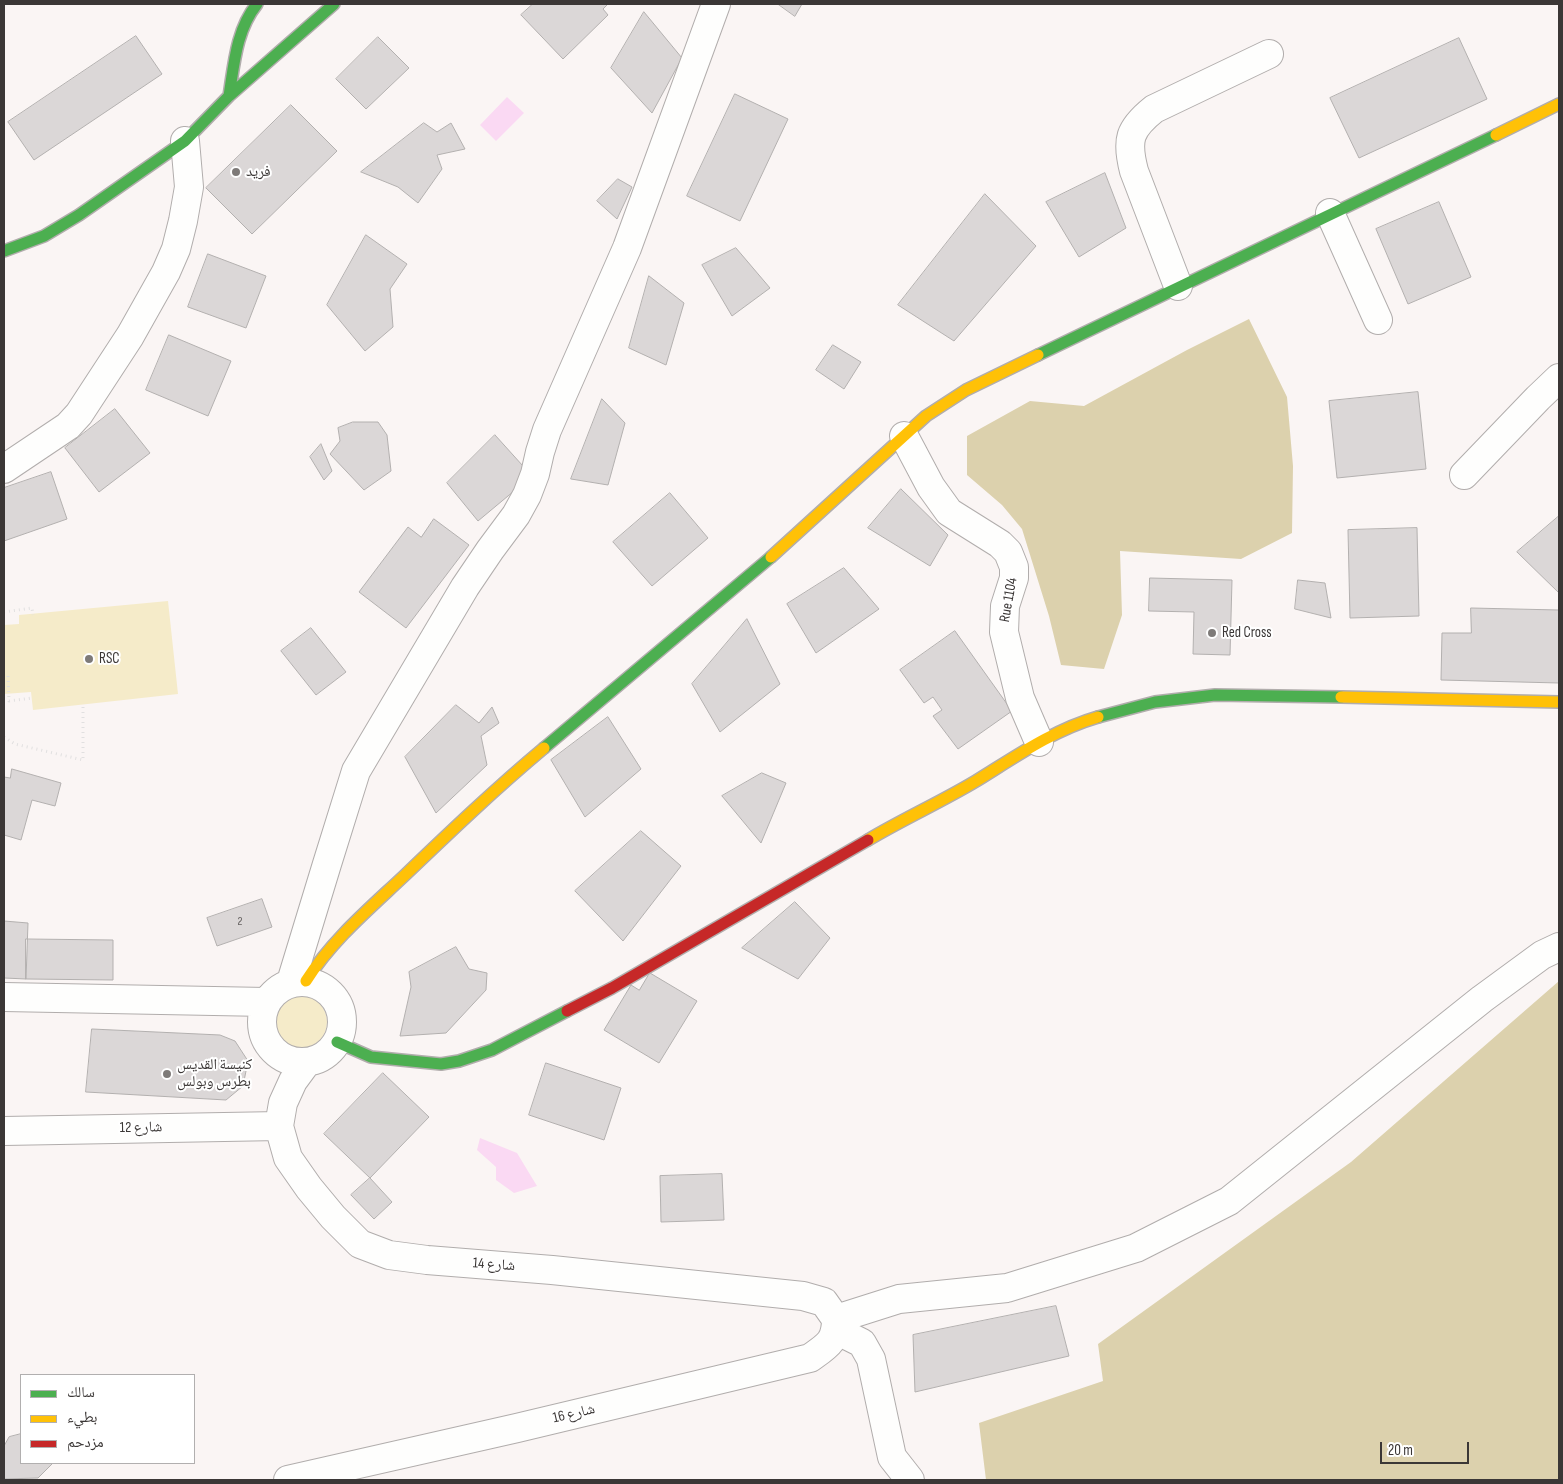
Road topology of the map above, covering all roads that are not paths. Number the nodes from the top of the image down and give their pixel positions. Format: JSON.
{"nodes":[{"id":1,"x":257,"y":4,"type":"edge"},
{"id":2,"x":334,"y":4,"type":"edge"},
{"id":3,"x":716,"y":4,"type":"edge"},
{"id":4,"x":1269,"y":54,"type":"dead end"},
{"id":5,"x":229,"y":96,"type":"junction"},
{"id":6,"x":1559,"y":104,"type":"edge"},
{"id":7,"x":185,"y":141,"type":"junction"},
{"id":8,"x":1330,"y":213,"type":"junction"},
{"id":9,"x":4,"y":251,"type":"edge"},
{"id":10,"x":1178,"y":286,"type":"junction"},
{"id":11,"x":1378,"y":320,"type":"dead end"},
{"id":12,"x":1559,"y":378,"type":"edge"},
{"id":13,"x":904,"y":436,"type":"junction"},
{"id":14,"x":4,"y":469,"type":"edge"},
{"id":15,"x":1464,"y":475,"type":"dead end"},
{"id":16,"x":1559,"y":702,"type":"edge"},
{"id":17,"x":1039,"y":742,"type":"junction"},
{"id":18,"x":1559,"y":947,"type":"edge"},
{"id":19,"x":299,"y":982,"type":"junction"},
{"id":20,"x":4,"y":997,"type":"edge"},
{"id":21,"x":266,"y":1002,"type":"junction"},
{"id":22,"x":337,"y":1042,"type":"junction"},
{"id":23,"x":307,"y":1062,"type":"junction"},
{"id":24,"x":279,"y":1126,"type":"junction"},
{"id":25,"x":4,"y":1131,"type":"edge"},
{"id":26,"x":836,"y":1325,"type":"junction"},
{"id":27,"x":288,"y":1480,"type":"edge"},
{"id":28,"x":910,"y":1480,"type":"edge"}],
"edges":[{"from":1,"to":5,"type":"main road"},
{"from":2,"to":5,"type":"main road"},
{"from":3,"to":19,"type":"street"},
{"from":4,"to":10,"type":"street"},
{"from":5,"to":7,"type":"main road"},
{"from":6,"to":8,"type":"main road"},
{"from":7,"to":9,"type":"main road"},
{"from":7,"to":14,"type":"street"},
{"from":8,"to":10,"type":"main road"},
{"from":8,"to":11,"type":"street"},
{"from":10,"to":13,"type":"main road"},
{"from":12,"to":15,"type":"street"},
{"from":13,"to":17,"type":"street","name":"Rue 1104"},
{"from":13,"to":19,"type":"main road"},
{"from":16,"to":17,"type":"main road"},
{"from":17,"to":22,"type":"main road"},
{"from":18,"to":26,"type":"street"},
{"from":19,"to":21,"type":"street"},
{"from":19,"to":22,"type":"street"},
{"from":20,"to":21,"type":"street"},
{"from":21,"to":23,"type":"street"},
{"from":22,"to":23,"type":"street"},
{"from":23,"to":24,"type":"street","name":"شارع 14"},
{"from":24,"to":25,"type":"street","name":"شارع 12"},
{"from":24,"to":26,"type":"street","name":"شارع 14"},
{"from":26,"to":27,"type":"street","name":"شارع 16"},
{"from":26,"to":28,"type":"street"}]}
